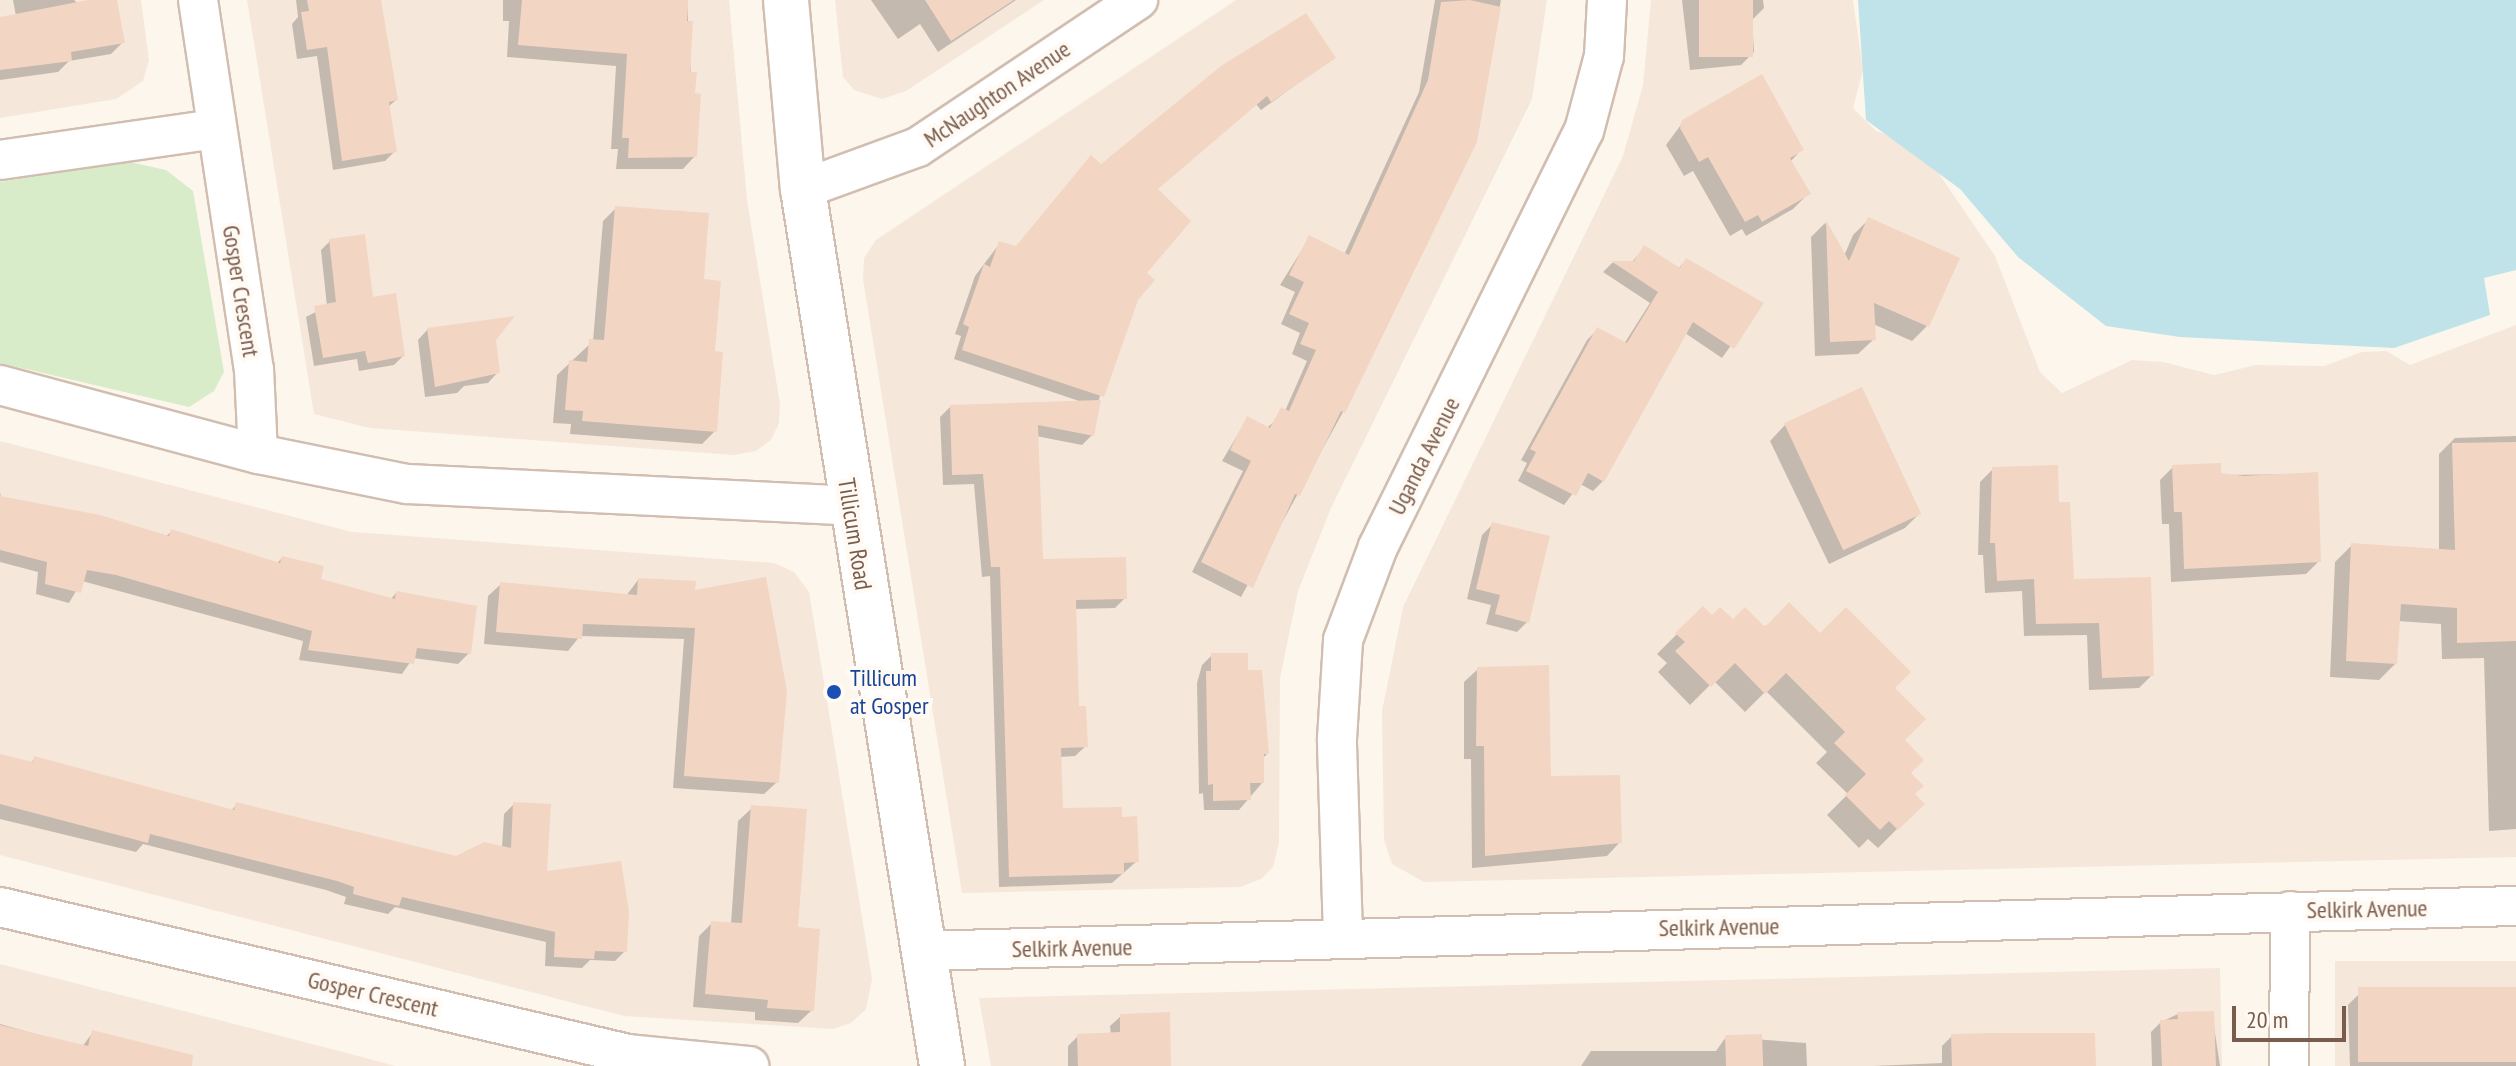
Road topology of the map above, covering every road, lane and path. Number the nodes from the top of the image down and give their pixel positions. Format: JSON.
{"nodes":[{"id":1,"x":198,"y":0,"type":"edge"},
{"id":2,"x":786,"y":0,"type":"edge"},
{"id":3,"x":1138,"y":0,"type":"edge"},
{"id":4,"x":1607,"y":0,"type":"edge"},
{"id":5,"x":215,"y":129,"type":"junction"},
{"id":6,"x":0,"y":160,"type":"edge"},
{"id":7,"x":803,"y":189,"type":"junction"},
{"id":8,"x":0,"y":385,"type":"edge"},
{"id":9,"x":258,"y":454,"type":"junction"},
{"id":10,"x":850,"y":506,"type":"junction"},
{"id":11,"x":2516,"y":906,"type":"edge"},
{"id":12,"x":0,"y":907,"type":"edge"},
{"id":13,"x":2290,"y":911,"type":"junction"},
{"id":14,"x":1343,"y":935,"type":"junction"},
{"id":15,"x":923,"y":951,"type":"junction"},
{"id":16,"x":749,"y":1066,"type":"edge"},
{"id":17,"x":942,"y":1066,"type":"edge"},
{"id":18,"x":2289,"y":1066,"type":"edge"}],
"edges":[{"from":1,"to":5,"type":"street","name":"Gosper Crescent"},
{"from":2,"to":7,"type":"main road","name":"Tillicum Road"},
{"from":3,"to":7,"type":"street","name":"McNaughton Avenue"},
{"from":4,"to":14,"type":"street","name":"Uganda Avenue"},
{"from":5,"to":6,"type":"street"},
{"from":5,"to":9,"type":"street","name":"Gosper Crescent"},
{"from":7,"to":10,"type":"main road","name":"Tillicum Road"},
{"from":8,"to":9,"type":"street"},
{"from":9,"to":10,"type":"street"},
{"from":10,"to":15,"type":"main road","name":"Tillicum Road"},
{"from":11,"to":13,"type":"street","name":"Selkirk Avenue"},
{"from":12,"to":16,"type":"street","name":"Gosper Crescent"},
{"from":13,"to":14,"type":"street","name":"Selkirk Avenue"},
{"from":13,"to":18,"type":"street"},
{"from":14,"to":15,"type":"street","name":"Selkirk Avenue"},
{"from":15,"to":17,"type":"main road","name":"Tillicum Road"}]}
